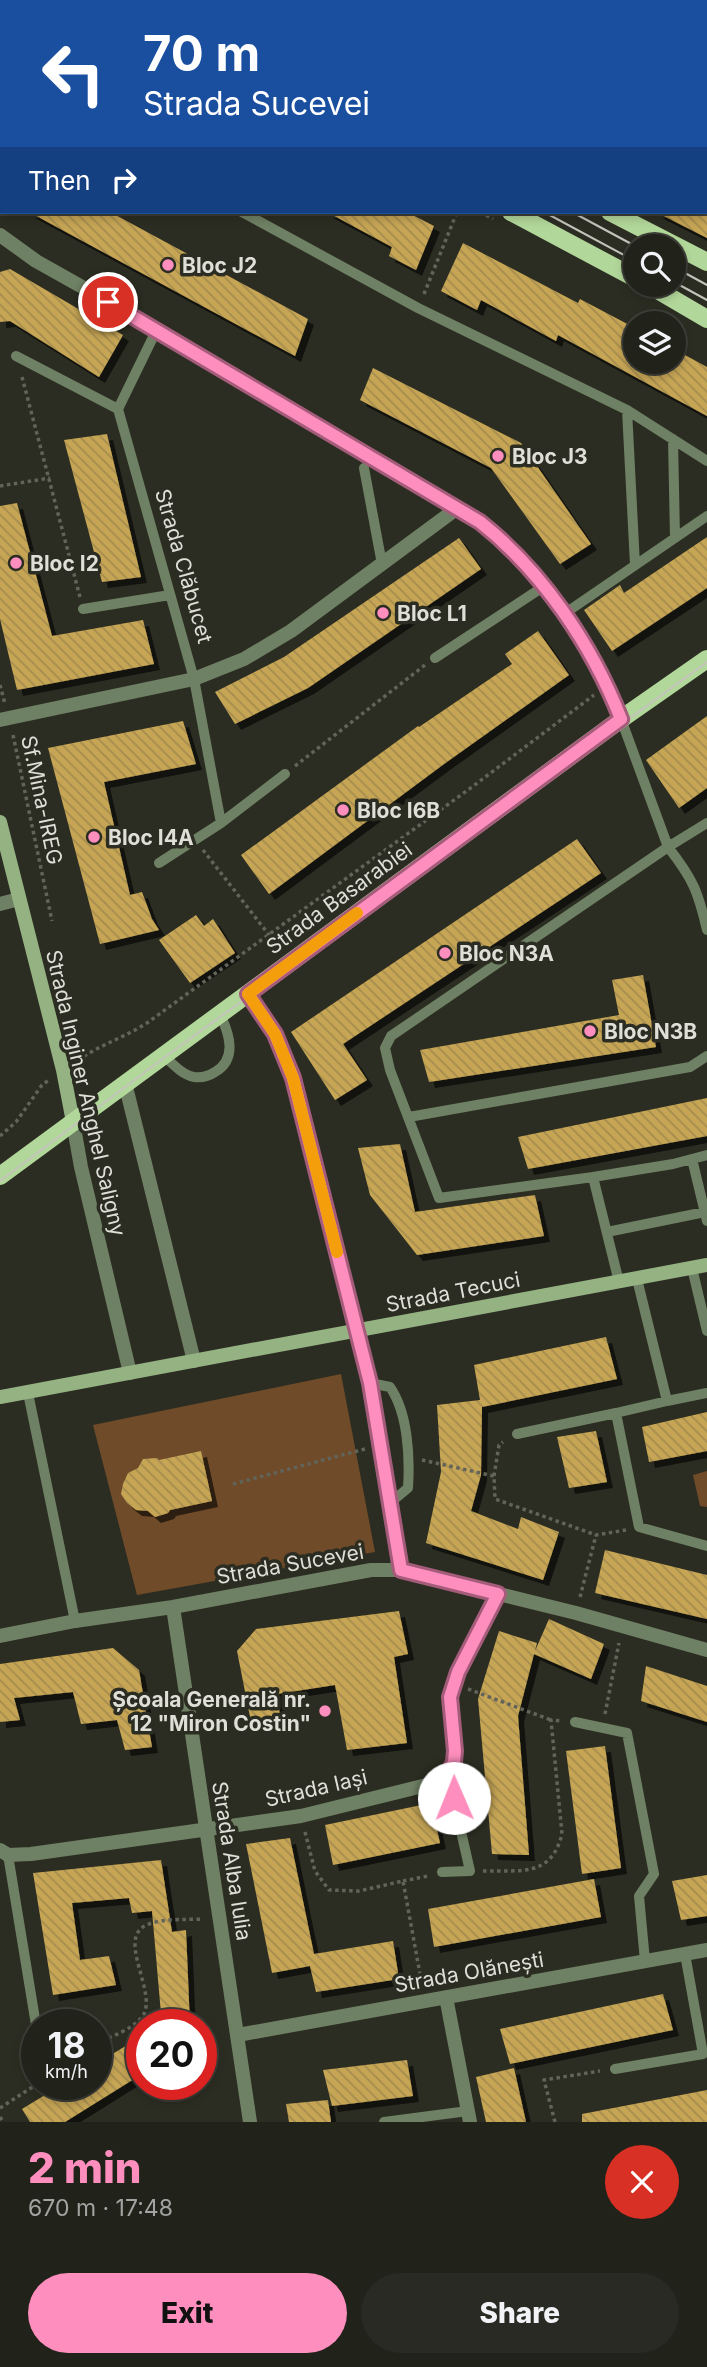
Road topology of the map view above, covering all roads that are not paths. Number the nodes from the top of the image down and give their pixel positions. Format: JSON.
{"nodes":[{"id":1,"x":246,"y":214,"type":"edge"},
{"id":2,"x":515,"y":214,"type":"edge"},
{"id":3,"x":614,"y":214,"type":"edge"},
{"id":4,"x":0,"y":236,"type":"edge"},
{"id":5,"x":707,"y":262,"type":"edge"},
{"id":6,"x":623,"y":272,"type":"edge"},
{"id":7,"x":669,"y":297,"type":"edge"},
{"id":8,"x":707,"y":319,"type":"edge"},
{"id":9,"x":157,"y":329,"type":"junction"},
{"id":10,"x":16,"y":356,"type":"road end"},
{"id":11,"x":118,"y":409,"type":"junction"},
{"id":12,"x":627,"y":410,"type":"junction"},
{"id":13,"x":673,"y":439,"type":"junction"},
{"id":14,"x":707,"y":461,"type":"edge"},
{"id":15,"x":364,"y":468,"type":"dead end"},
{"id":16,"x":456,"y":509,"type":"junction"},
{"id":17,"x":707,"y":516,"type":"edge"},
{"id":18,"x":675,"y":538,"type":"junction"},
{"id":19,"x":382,"y":564,"type":"junction"},
{"id":20,"x":635,"y":565,"type":"junction"},
{"id":21,"x":543,"y":587,"type":"junction"},
{"id":22,"x":170,"y":595,"type":"junction"},
{"id":23,"x":83,"y":609,"type":"road end"},
{"id":24,"x":564,"y":614,"type":"junction"},
{"id":25,"x":435,"y":658,"type":"road end"},
{"id":26,"x":707,"y":659,"type":"edge"},
{"id":27,"x":194,"y":679,"type":"junction"},
{"id":28,"x":5,"y":719,"type":"edge"},
{"id":29,"x":621,"y":719,"type":"junction"},
{"id":30,"x":285,"y":774,"type":"road end"},
{"id":31,"x":0,"y":822,"type":"edge"},
{"id":32,"x":221,"y":823,"type":"junction"},
{"id":33,"x":707,"y":823,"type":"edge"},
{"id":34,"x":668,"y":847,"type":"junction"},
{"id":35,"x":159,"y":863,"type":"dead end"},
{"id":36,"x":19,"y":900,"type":"junction"},
{"id":37,"x":0,"y":904,"type":"edge"},
{"id":38,"x":707,"y":930,"type":"edge"},
{"id":39,"x":248,"y":994,"type":"junction"},
{"id":40,"x":220,"y":1014,"type":"junction"},
{"id":41,"x":163,"y":1055,"type":"junction"},
{"id":42,"x":707,"y":1056,"type":"edge"},
{"id":43,"x":125,"y":1083,"type":"junction"},
{"id":44,"x":409,"y":1117,"type":"junction"},
{"id":45,"x":73,"y":1122,"type":"junction"},
{"id":46,"x":707,"y":1155,"type":"edge"},
{"id":47,"x":692,"y":1158,"type":"junction"},
{"id":48,"x":0,"y":1176,"type":"edge"},
{"id":49,"x":593,"y":1177,"type":"junction"},
{"id":50,"x":706,"y":1216,"type":"edge"},
{"id":51,"x":607,"y":1232,"type":"junction"},
{"id":52,"x":700,"y":1266,"type":"edge"},
{"id":53,"x":637,"y":1279,"type":"junction"},
{"id":54,"x":619,"y":1282,"type":"junction"},
{"id":55,"x":707,"y":1331,"type":"edge"},
{"id":56,"x":357,"y":1332,"type":"junction"},
{"id":57,"x":194,"y":1361,"type":"junction"},
{"id":58,"x":130,"y":1373,"type":"junction"},
{"id":59,"x":370,"y":1383,"type":"junction"},
{"id":60,"x":28,"y":1392,"type":"junction"},
{"id":61,"x":707,"y":1393,"type":"edge"},
{"id":62,"x":0,"y":1397,"type":"edge"},
{"id":63,"x":667,"y":1401,"type":"junction"},
{"id":64,"x":616,"y":1413,"type":"junction"},
{"id":65,"x":517,"y":1434,"type":"road end"},
{"id":66,"x":390,"y":1503,"type":"junction"},
{"id":67,"x":707,"y":1546,"type":"edge"},
{"id":68,"x":401,"y":1570,"type":"junction"},
{"id":69,"x":498,"y":1594,"type":"junction"},
{"id":70,"x":173,"y":1607,"type":"junction"},
{"id":71,"x":75,"y":1621,"type":"junction"},
{"id":72,"x":0,"y":1636,"type":"edge"},
{"id":73,"x":707,"y":1650,"type":"edge"},
{"id":74,"x":575,"y":1722,"type":"road end"},
{"id":75,"x":448,"y":1774,"type":"junction"},
{"id":76,"x":205,"y":1831,"type":"junction"},
{"id":77,"x":4,"y":1853,"type":"edge"},
{"id":78,"x":442,"y":1872,"type":"road end"},
{"id":79,"x":707,"y":1950,"type":"edge"},
{"id":80,"x":685,"y":1954,"type":"junction"},
{"id":81,"x":645,"y":1961,"type":"junction"},
{"id":82,"x":446,"y":1997,"type":"junction"},
{"id":83,"x":33,"y":2009,"type":"edge"},
{"id":84,"x":238,"y":2035,"type":"junction"},
{"id":85,"x":705,"y":2054,"type":"edge"},
{"id":86,"x":615,"y":2069,"type":"road end"},
{"id":87,"x":469,"y":2117,"type":"edge"},
{"id":88,"x":250,"y":2122,"type":"edge"},
{"id":89,"x":384,"y":2122,"type":"edge"}],
"edges":[{"from":1,"to":12,"type":"lane"},
{"from":2,"to":6,"type":"main road"},
{"from":3,"to":5,"type":"main road"},
{"from":4,"to":9,"type":"street"},
{"from":7,"to":8,"type":"main road"},
{"from":9,"to":11,"type":"lane"},
{"from":9,"to":16,"type":"street"},
{"from":10,"to":11,"type":"lane"},
{"from":11,"to":22,"type":"lane","name":"Strada Clăbucet"},
{"from":12,"to":13,"type":"lane"},
{"from":12,"to":20,"type":"lane"},
{"from":13,"to":14,"type":"lane"},
{"from":13,"to":18,"type":"lane"},
{"from":15,"to":19,"type":"lane"},
{"from":16,"to":19,"type":"street"},
{"from":16,"to":21,"type":"street"},
{"from":17,"to":18,"type":"lane"},
{"from":18,"to":20,"type":"lane"},
{"from":19,"to":27,"type":"street"},
{"from":20,"to":24,"type":"lane"},
{"from":21,"to":24,"type":"street"},
{"from":21,"to":25,"type":"lane"},
{"from":22,"to":23,"type":"lane"},
{"from":22,"to":27,"type":"lane","name":"Strada Clăbucet"},
{"from":24,"to":29,"type":"street"},
{"from":26,"to":29,"type":"main road","name":"Strada Basarabiei"},
{"from":27,"to":28,"type":"street"},
{"from":27,"to":32,"type":"lane","name":"Strada Clăbucet"},
{"from":29,"to":34,"type":"lane"},
{"from":29,"to":39,"type":"main road","name":"Strada Basarabiei"},
{"from":30,"to":32,"type":"lane"},
{"from":31,"to":36,"type":"main road","name":"Strada Inginer Anghel Saligny"},
{"from":32,"to":35,"type":"lane"},
{"from":33,"to":34,"type":"lane"},
{"from":34,"to":38,"type":"lane"},
{"from":34,"to":44,"type":"lane"},
{"from":36,"to":37,"type":"street"},
{"from":36,"to":45,"type":"main road","name":"Strada Inginer Anghel Saligny"},
{"from":39,"to":40,"type":"main road","name":"Strada Basarabiei"},
{"from":39,"to":56,"type":"street"},
{"from":40,"to":41,"type":"main road","name":"Strada Basarabiei"},
{"from":40,"to":41,"type":"lane"},
{"from":41,"to":43,"type":"main road","name":"Strada Basarabiei"},
{"from":42,"to":44,"type":"lane"},
{"from":43,"to":45,"type":"main road","name":"Strada Basarabiei"},
{"from":43,"to":57,"type":"street"},
{"from":44,"to":49,"type":"lane"},
{"from":45,"to":48,"type":"main road","name":"Strada Basarabiei"},
{"from":45,"to":58,"type":"street","name":"Strada Inginer Anghel Saligny"},
{"from":46,"to":47,"type":"lane"},
{"from":47,"to":49,"type":"lane"},
{"from":47,"to":50,"type":"lane"},
{"from":49,"to":51,"type":"lane"},
{"from":50,"to":51,"type":"lane"},
{"from":51,"to":54,"type":"lane"},
{"from":52,"to":53,"type":"main road","name":"Strada Tecuci"},
{"from":52,"to":55,"type":"lane"},
{"from":53,"to":54,"type":"main road","name":"Strada Tecuci"},
{"from":53,"to":63,"type":"lane"},
{"from":54,"to":56,"type":"main road","name":"Strada Tecuci"},
{"from":56,"to":57,"type":"main road","name":"Strada Tecuci"},
{"from":56,"to":59,"type":"street"},
{"from":57,"to":58,"type":"main road","name":"Strada Tecuci"},
{"from":58,"to":60,"type":"main road","name":"Strada Tecuci"},
{"from":59,"to":66,"type":"street"},
{"from":59,"to":66,"type":"lane"},
{"from":60,"to":62,"type":"main road","name":"Strada Tecuci"},
{"from":60,"to":71,"type":"lane"},
{"from":61,"to":63,"type":"lane"},
{"from":63,"to":64,"type":"lane"},
{"from":64,"to":65,"type":"lane"},
{"from":64,"to":67,"type":"lane"},
{"from":66,"to":68,"type":"street"},
{"from":68,"to":69,"type":"street","name":"Strada Sucevei"},
{"from":68,"to":70,"type":"street","name":"Strada Sucevei"},
{"from":69,"to":73,"type":"street","name":"Strada Sucevei"},
{"from":69,"to":75,"type":"street"},
{"from":70,"to":71,"type":"street","name":"Strada Sucevei"},
{"from":70,"to":76,"type":"street","name":"Strada Alba Iulia"},
{"from":71,"to":72,"type":"street","name":"Strada Sucevei"},
{"from":74,"to":81,"type":"lane"},
{"from":75,"to":76,"type":"street","name":"Strada Iași"},
{"from":75,"to":78,"type":"lane"},
{"from":76,"to":77,"type":"street","name":"Strada Iași"},
{"from":76,"to":84,"type":"street","name":"Strada Alba Iulia"},
{"from":77,"to":83,"type":"lane"},
{"from":79,"to":80,"type":"street","name":"Strada Olănești"},
{"from":80,"to":81,"type":"street","name":"Strada Olănești"},
{"from":80,"to":85,"type":"lane"},
{"from":81,"to":82,"type":"street","name":"Strada Olănești"},
{"from":82,"to":84,"type":"street","name":"Strada Olănești"},
{"from":82,"to":87,"type":"street"},
{"from":84,"to":88,"type":"street","name":"Strada Alba Iulia"},
{"from":85,"to":86,"type":"lane"},
{"from":87,"to":89,"type":"lane"}]}
